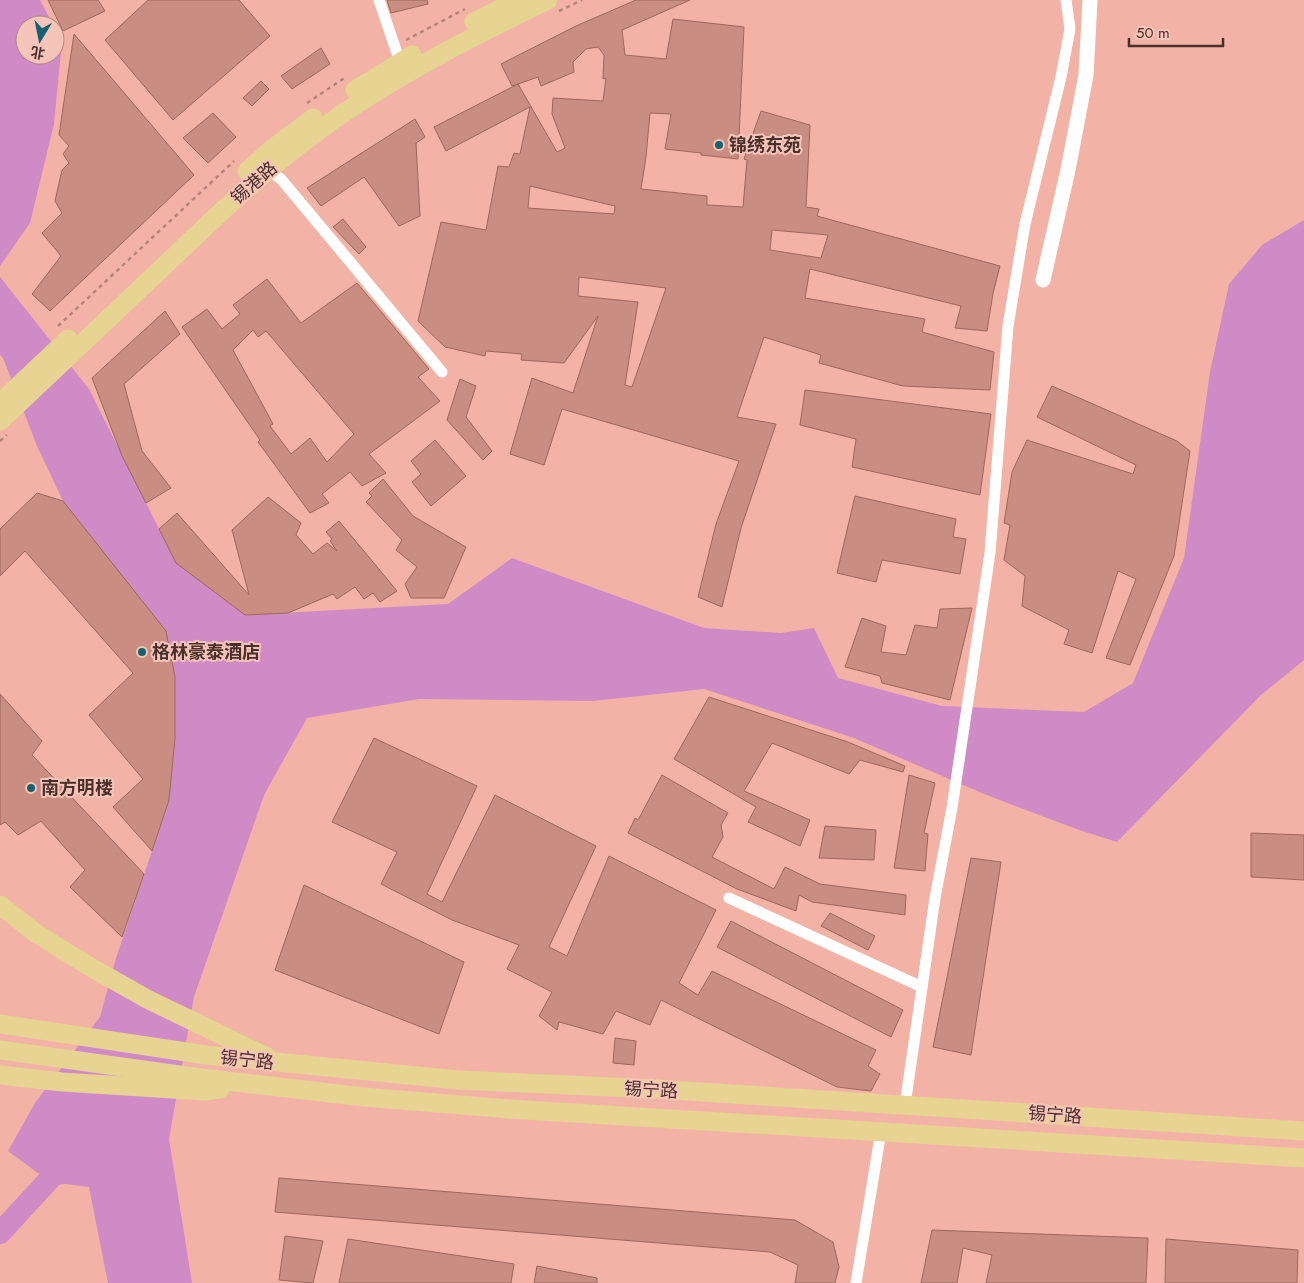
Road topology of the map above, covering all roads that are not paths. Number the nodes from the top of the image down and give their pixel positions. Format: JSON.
{"nodes":[{"id":1,"x":379,"y":0,"type":"edge"},
{"id":2,"x":518,"y":0,"type":"edge"},
{"id":3,"x":1066,"y":0,"type":"edge"},
{"id":4,"x":1090,"y":0,"type":"edge"},
{"id":5,"x":553,"y":6,"type":"edge"},
{"id":6,"x":400,"y":62,"type":"junction"},
{"id":7,"x":268,"y":170,"type":"junction"},
{"id":8,"x":1043,"y":280,"type":"dead end"},
{"id":9,"x":59,"y":356,"type":"junction"},
{"id":10,"x":442,"y":372,"type":"dead end"},
{"id":11,"x":25,"y":388,"type":"junction"},
{"id":12,"x":0,"y":403,"type":"edge"},
{"id":13,"x":0,"y":421,"type":"edge"},
{"id":14,"x":729,"y":898,"type":"dead end"},
{"id":15,"x":0,"y":905,"type":"edge"},
{"id":16,"x":922,"y":987,"type":"junction"},
{"id":17,"x":0,"y":1024,"type":"edge"},
{"id":18,"x":0,"y":1050,"type":"edge"},
{"id":19,"x":278,"y":1063,"type":"junction"},
{"id":20,"x":0,"y":1075,"type":"edge"},
{"id":21,"x":203,"y":1084,"type":"junction"},
{"id":22,"x":905,"y":1105,"type":"junction"},
{"id":23,"x":1304,"y":1130,"type":"edge"},
{"id":24,"x":881,"y":1131,"type":"junction"},
{"id":25,"x":1304,"y":1158,"type":"edge"},
{"id":26,"x":856,"y":1283,"type":"edge"}],
"edges":[{"from":1,"to":6,"type":"street"},
{"from":2,"to":6,"type":"main road","name":"锡港路"},
{"from":3,"to":16,"type":"street"},
{"from":4,"to":8,"type":"street"},
{"from":5,"to":7,"type":"main road","name":"锡港路"},
{"from":6,"to":9,"type":"main road","name":"锡港路"},
{"from":7,"to":9,"type":"main road","name":"锡港路"},
{"from":7,"to":10,"type":"street"},
{"from":9,"to":11,"type":"main road","name":"锡港路"},
{"from":11,"to":12,"type":"main road","name":"锡港路"},
{"from":11,"to":13,"type":"main road","name":"锡港路"},
{"from":14,"to":16,"type":"street"},
{"from":15,"to":19,"type":"main road"},
{"from":16,"to":22,"type":"street"},
{"from":17,"to":19,"type":"main road","name":"锡宁路"},
{"from":18,"to":21,"type":"main road","name":"锡宁路"},
{"from":19,"to":22,"type":"main road","name":"锡宁路"},
{"from":20,"to":21,"type":"main road"},
{"from":21,"to":24,"type":"main road","name":"锡宁路"},
{"from":22,"to":23,"type":"main road","name":"锡宁路"},
{"from":24,"to":25,"type":"main road","name":"锡宁路"},
{"from":24,"to":26,"type":"street"}]}
